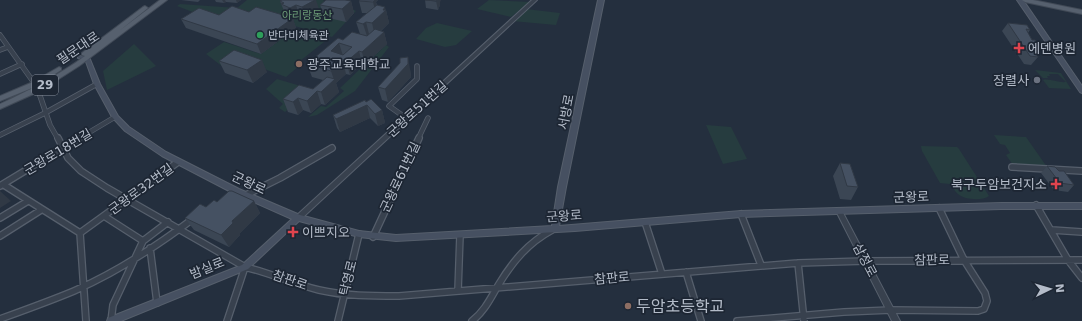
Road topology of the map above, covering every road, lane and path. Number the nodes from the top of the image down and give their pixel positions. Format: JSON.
{"nodes":[{"id":1,"x":156,"y":0,"type":"edge"},
{"id":2,"x":164,"y":0,"type":"edge"},
{"id":3,"x":536,"y":0,"type":"edge"},
{"id":4,"x":601,"y":0,"type":"edge"},
{"id":5,"x":1020,"y":0,"type":"edge"},
{"id":6,"x":1025,"y":0,"type":"edge"},
{"id":7,"x":1039,"y":0,"type":"edge"},
{"id":8,"x":1082,"y":9,"type":"edge"},
{"id":9,"x":1082,"y":12,"type":"edge"},
{"id":10,"x":0,"y":35,"type":"edge"},
{"id":11,"x":8,"y":46,"type":"junction"},
{"id":12,"x":0,"y":50,"type":"edge"},
{"id":13,"x":84,"y":57,"type":"junction"},
{"id":14,"x":22,"y":64,"type":"junction"},
{"id":15,"x":417,"y":66,"type":"dead end"},
{"id":16,"x":0,"y":74,"type":"edge"},
{"id":17,"x":97,"y":84,"type":"junction"},
{"id":18,"x":36,"y":86,"type":"junction"},
{"id":19,"x":1082,"y":91,"type":"edge"},
{"id":20,"x":0,"y":99,"type":"edge"},
{"id":21,"x":0,"y":107,"type":"edge"},
{"id":22,"x":45,"y":113,"type":"junction"},
{"id":23,"x":115,"y":117,"type":"junction"},
{"id":24,"x":406,"y":118,"type":"junction"},
{"id":25,"x":428,"y":118,"type":"dead end"},
{"id":26,"x":0,"y":135,"type":"edge"},
{"id":27,"x":332,"y":148,"type":"dead end"},
{"id":28,"x":64,"y":149,"type":"junction"},
{"id":29,"x":178,"y":162,"type":"junction"},
{"id":30,"x":1012,"y":167,"type":"dead end"},
{"id":31,"x":1082,"y":171,"type":"edge"},
{"id":32,"x":2,"y":186,"type":"edge"},
{"id":33,"x":248,"y":196,"type":"junction"},
{"id":34,"x":127,"y":199,"type":"junction"},
{"id":35,"x":28,"y":200,"type":"junction"},
{"id":36,"x":236,"y":200,"type":"edge"},
{"id":37,"x":1036,"y":205,"type":"junction"},
{"id":38,"x":1082,"y":206,"type":"edge"},
{"id":39,"x":938,"y":208,"type":"junction"},
{"id":40,"x":41,"y":210,"type":"junction"},
{"id":41,"x":839,"y":211,"type":"junction"},
{"id":42,"x":199,"y":214,"type":"edge"},
{"id":43,"x":741,"y":214,"type":"junction"},
{"id":44,"x":104,"y":216,"type":"junction"},
{"id":45,"x":0,"y":218,"type":"edge"},
{"id":46,"x":298,"y":218,"type":"junction"},
{"id":47,"x":168,"y":222,"type":"junction"},
{"id":48,"x":645,"y":222,"type":"junction"},
{"id":49,"x":179,"y":229,"type":"junction"},
{"id":50,"x":555,"y":229,"type":"junction"},
{"id":51,"x":1052,"y":230,"type":"junction"},
{"id":52,"x":1082,"y":232,"type":"edge"},
{"id":53,"x":80,"y":233,"type":"junction"},
{"id":54,"x":359,"y":234,"type":"junction"},
{"id":55,"x":1,"y":235,"type":"edge"},
{"id":56,"x":460,"y":235,"type":"junction"},
{"id":57,"x":373,"y":236,"type":"junction"},
{"id":58,"x":144,"y":241,"type":"junction"},
{"id":59,"x":150,"y":248,"type":"junction"},
{"id":60,"x":135,"y":257,"type":"junction"},
{"id":61,"x":964,"y":260,"type":"junction"},
{"id":62,"x":1068,"y":260,"type":"junction"},
{"id":63,"x":1082,"y":260,"type":"edge"},
{"id":64,"x":866,"y":261,"type":"junction"},
{"id":65,"x":798,"y":263,"type":"junction"},
{"id":66,"x":762,"y":265,"type":"junction"},
{"id":67,"x":245,"y":267,"type":"junction"},
{"id":68,"x":686,"y":272,"type":"junction"},
{"id":69,"x":662,"y":274,"type":"junction"},
{"id":70,"x":1082,"y":278,"type":"edge"},
{"id":71,"x":85,"y":286,"type":"junction"},
{"id":72,"x":497,"y":288,"type":"junction"},
{"id":73,"x":458,"y":291,"type":"junction"},
{"id":74,"x":344,"y":294,"type":"junction"},
{"id":75,"x":157,"y":303,"type":"junction"},
{"id":76,"x":891,"y":310,"type":"junction"},
{"id":77,"x":804,"y":318,"type":"edge"},
{"id":78,"x":0,"y":319,"type":"edge"},
{"id":79,"x":86,"y":321,"type":"edge"},
{"id":80,"x":111,"y":321,"type":"edge"},
{"id":81,"x":227,"y":321,"type":"edge"},
{"id":82,"x":338,"y":321,"type":"edge"},
{"id":83,"x":472,"y":321,"type":"edge"},
{"id":84,"x":701,"y":321,"type":"edge"},
{"id":85,"x":737,"y":321,"type":"edge"},
{"id":86,"x":896,"y":321,"type":"edge"}],
"edges":[{"from":1,"to":13,"type":"main road","name":"필문대로","number":"29"},
{"from":2,"to":13,"type":"main road","name":"필문대로","number":"29"},
{"from":3,"to":24,"type":"street","name":"군왕로51번길"},
{"from":4,"to":50,"type":"main road","name":"서방로"},
{"from":5,"to":19,"type":"main road"},
{"from":6,"to":9,"type":"main road"},
{"from":7,"to":8,"type":"main road"},
{"from":10,"to":11,"type":"street","name":"참판로"},
{"from":11,"to":12,"type":"street"},
{"from":11,"to":14,"type":"street","name":"참판로"},
{"from":13,"to":17,"type":"main road","name":"군왕로"},
{"from":13,"to":18,"type":"main road","name":"필문대로","number":"29"},
{"from":14,"to":16,"type":"street"},
{"from":14,"to":18,"type":"street","name":"참판로"},
{"from":15,"to":24,"type":"street"},
{"from":17,"to":22,"type":"street"},
{"from":17,"to":23,"type":"main road","name":"군왕로"},
{"from":18,"to":20,"type":"main road","name":"필문대로","number":"29"},
{"from":18,"to":21,"type":"main road","name":"필문대로","number":"29"},
{"from":18,"to":22,"type":"street","name":"참판로"},
{"from":22,"to":26,"type":"street"},
{"from":22,"to":28,"type":"street","name":"참판로"},
{"from":23,"to":28,"type":"street","name":"군왕로18번길"},
{"from":23,"to":29,"type":"main road","name":"군왕로"},
{"from":24,"to":46,"type":"street","name":"군왕로51번길"},
{"from":25,"to":57,"type":"street","name":"군왕로61번길"},
{"from":27,"to":33,"type":"street"},
{"from":28,"to":32,"type":"street","name":"군왕로18번길"},
{"from":28,"to":34,"type":"street","name":"참판로"},
{"from":29,"to":33,"type":"main road","name":"군왕로"},
{"from":29,"to":34,"type":"street","name":"군왕로32번길"},
{"from":30,"to":31,"type":"street"},
{"from":32,"to":35,"type":"street"},
{"from":33,"to":36,"type":"street"},
{"from":33,"to":46,"type":"main road","name":"군왕로"},
{"from":34,"to":44,"type":"street","name":"군왕로32번길"},
{"from":34,"to":47,"type":"street","name":"참판로"},
{"from":35,"to":40,"type":"street"},
{"from":35,"to":45,"type":"street"},
{"from":37,"to":38,"type":"main road","name":"군왕로"},
{"from":37,"to":39,"type":"main road","name":"군왕로"},
{"from":37,"to":51,"type":"street"},
{"from":39,"to":41,"type":"main road","name":"군왕로"},
{"from":39,"to":61,"type":"street"},
{"from":40,"to":53,"type":"street"},
{"from":40,"to":55,"type":"street"},
{"from":41,"to":43,"type":"main road","name":"군왕로"},
{"from":41,"to":64,"type":"street","name":"삼정로"},
{"from":42,"to":49,"type":"street"},
{"from":43,"to":48,"type":"main road","name":"군왕로"},
{"from":43,"to":66,"type":"street"},
{"from":44,"to":53,"type":"street","name":"군왕로32번길"},
{"from":44,"to":58,"type":"street","name":"군왕로32번길"},
{"from":46,"to":54,"type":"main road","name":"군왕로"},
{"from":46,"to":67,"type":"main road","name":"밤실로"},
{"from":47,"to":49,"type":"street","name":"참판로"},
{"from":47,"to":58,"type":"street"},
{"from":48,"to":50,"type":"main road","name":"군왕로"},
{"from":48,"to":69,"type":"street"},
{"from":49,"to":59,"type":"street"},
{"from":49,"to":67,"type":"street","name":"참판로"},
{"from":50,"to":56,"type":"main road","name":"군왕로"},
{"from":50,"to":72,"type":"street"},
{"from":51,"to":52,"type":"street"},
{"from":51,"to":62,"type":"street"},
{"from":53,"to":71,"type":"street"},
{"from":54,"to":57,"type":"main road","name":"군왕로"},
{"from":54,"to":74,"type":"street","name":"탁영로"},
{"from":56,"to":57,"type":"main road","name":"군왕로"},
{"from":56,"to":73,"type":"street"},
{"from":58,"to":60,"type":"street"},
{"from":59,"to":60,"type":"street"},
{"from":59,"to":75,"type":"street"},
{"from":60,"to":71,"type":"street"},
{"from":60,"to":80,"type":"street"},
{"from":61,"to":62,"type":"street","name":"참판로"},
{"from":61,"to":64,"type":"street","name":"참판로"},
{"from":61,"to":76,"type":"street"},
{"from":62,"to":63,"type":"street","name":"참판로"},
{"from":62,"to":70,"type":"street"},
{"from":64,"to":65,"type":"street","name":"참판로"},
{"from":64,"to":76,"type":"street","name":"삼정로"},
{"from":65,"to":66,"type":"street","name":"참판로"},
{"from":65,"to":77,"type":"street"},
{"from":66,"to":68,"type":"street","name":"참판로"},
{"from":67,"to":74,"type":"street","name":"참판로"},
{"from":67,"to":75,"type":"main road","name":"밤실로"},
{"from":67,"to":81,"type":"street"},
{"from":68,"to":69,"type":"street","name":"참판로"},
{"from":68,"to":84,"type":"street"},
{"from":69,"to":72,"type":"street","name":"참판로"},
{"from":71,"to":78,"type":"street"},
{"from":71,"to":79,"type":"street"},
{"from":72,"to":73,"type":"street","name":"참판로"},
{"from":72,"to":83,"type":"street"},
{"from":73,"to":74,"type":"street","name":"참판로"},
{"from":74,"to":82,"type":"street","name":"탁영로"},
{"from":75,"to":80,"type":"main road","name":"밤실로"},
{"from":76,"to":77,"type":"street"},
{"from":76,"to":86,"type":"street","name":"삼정로"},
{"from":77,"to":85,"type":"street"}]}
